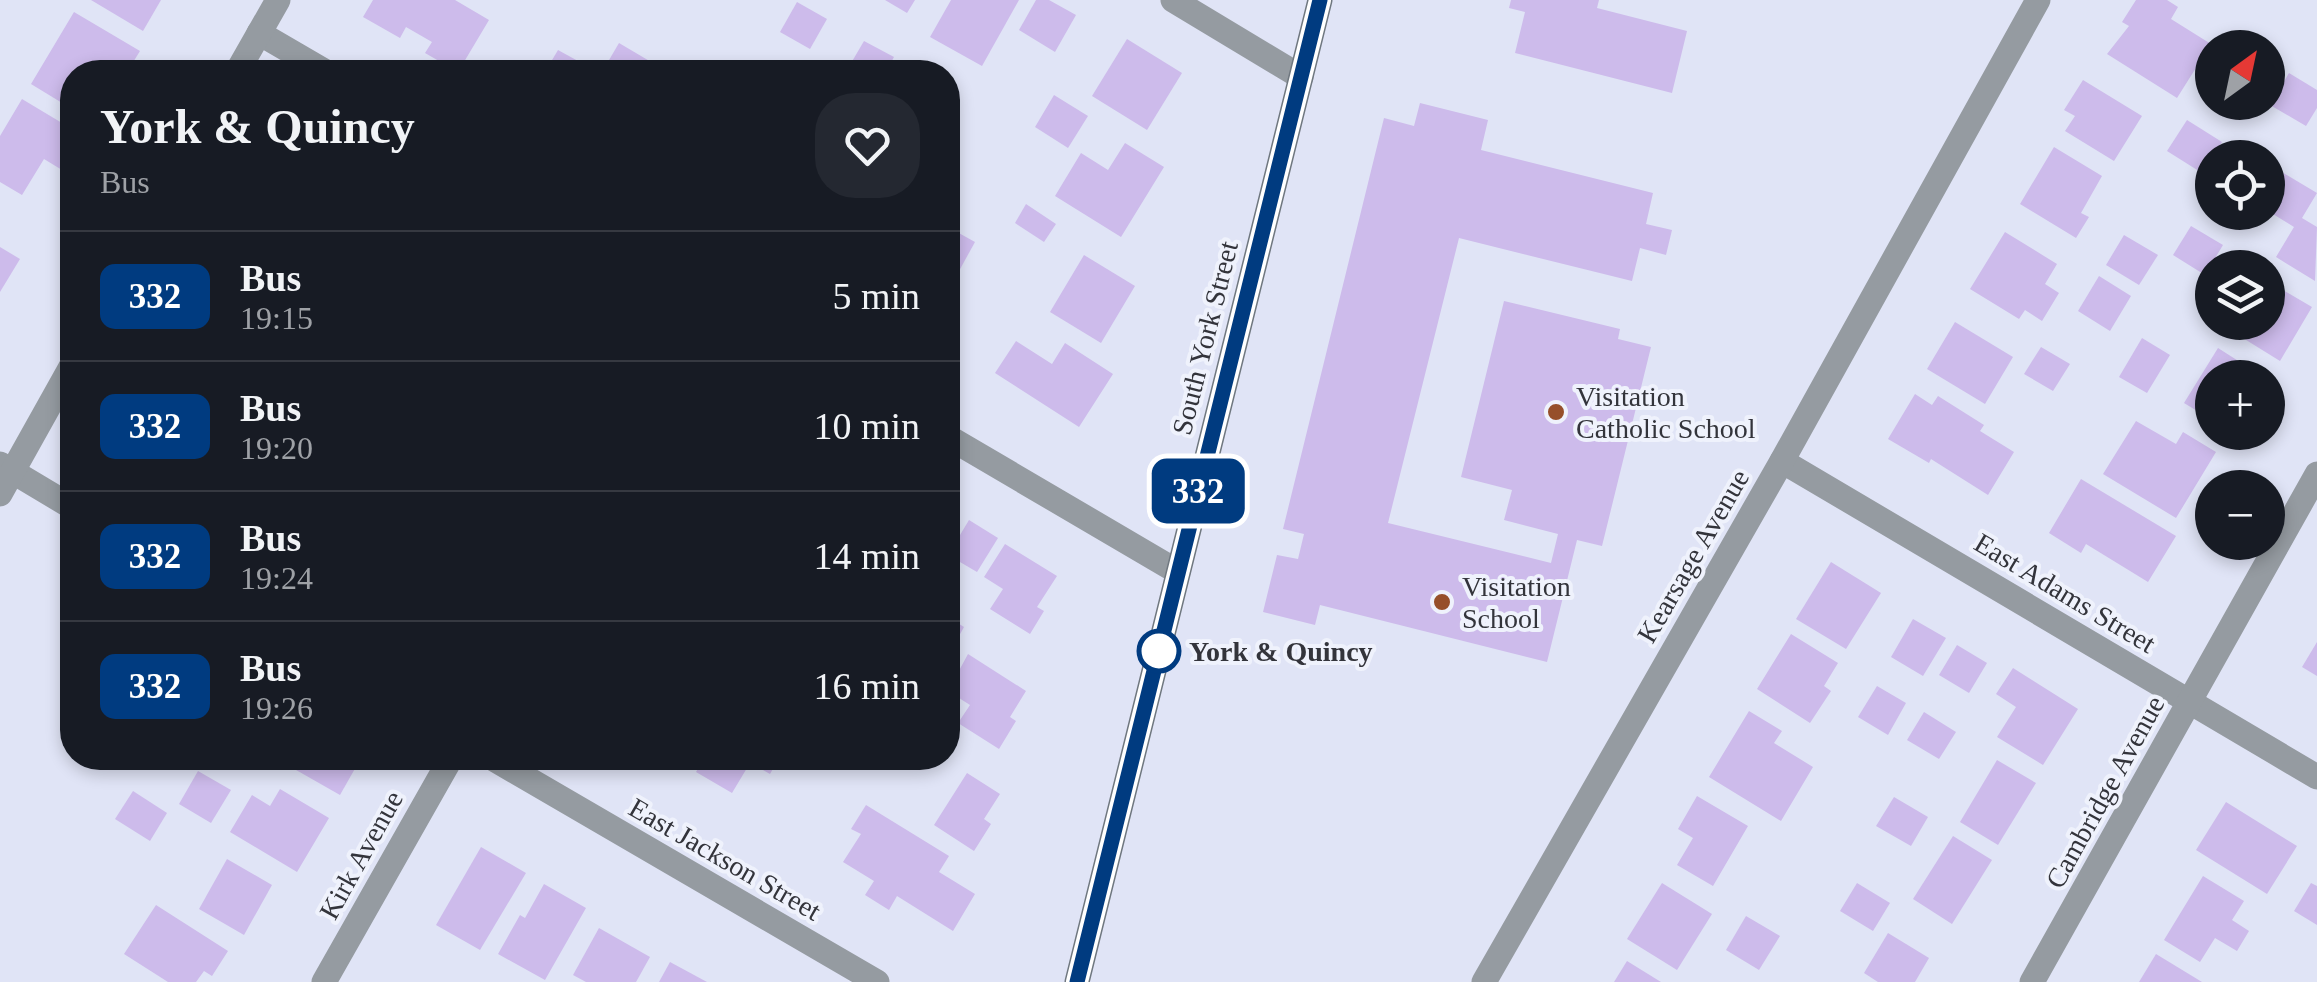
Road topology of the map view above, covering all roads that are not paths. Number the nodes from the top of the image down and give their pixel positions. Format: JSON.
{"nodes":[{"id":1,"x":278,"y":0,"type":"edge"},
{"id":2,"x":1172,"y":0,"type":"edge"},
{"id":3,"x":1320,"y":0,"type":"edge"},
{"id":4,"x":2038,"y":0,"type":"edge"},
{"id":5,"x":259,"y":34,"type":"junction"},
{"id":6,"x":244,"y":60,"type":"edge"},
{"id":7,"x":305,"y":60,"type":"edge"},
{"id":8,"x":1301,"y":77,"type":"junction"},
{"id":9,"x":60,"y":385,"type":"edge"},
{"id":10,"x":960,"y":444,"type":"edge"},
{"id":11,"x":1782,"y":461,"type":"junction"},
{"id":12,"x":2317,"y":474,"type":"edge"},
{"id":13,"x":4,"y":476,"type":"edge"},
{"id":14,"x":60,"y":502,"type":"edge"},
{"id":15,"x":1178,"y":572,"type":"junction"},
{"id":16,"x":2190,"y":702,"type":"junction"},
{"id":17,"x":443,"y":770,"type":"edge"},
{"id":18,"x":513,"y":770,"type":"edge"},
{"id":19,"x":2317,"y":777,"type":"edge"},
{"id":20,"x":324,"y":982,"type":"edge"},
{"id":21,"x":877,"y":982,"type":"edge"},
{"id":22,"x":1077,"y":982,"type":"edge"},
{"id":23,"x":1484,"y":982,"type":"edge"},
{"id":24,"x":2032,"y":982,"type":"edge"}],
"edges":[{"from":1,"to":5,"type":"street"},
{"from":2,"to":8,"type":"street"},
{"from":3,"to":8,"type":"main road","name":"South York Street"},
{"from":4,"to":11,"type":"street","name":"Kearsage Avenue"},
{"from":5,"to":6,"type":"street"},
{"from":5,"to":7,"type":"street"},
{"from":8,"to":15,"type":"main road","name":"South York Street"},
{"from":9,"to":13,"type":"street"},
{"from":10,"to":15,"type":"street"},
{"from":11,"to":16,"type":"street","name":"East Adams Street"},
{"from":11,"to":23,"type":"street","name":"Kearsage Avenue"},
{"from":12,"to":16,"type":"street","name":"Cambridge Avenue"},
{"from":13,"to":14,"type":"street"},
{"from":15,"to":22,"type":"main road","name":"South York Street"},
{"from":16,"to":19,"type":"street","name":"East Adams Street"},
{"from":16,"to":24,"type":"street","name":"Cambridge Avenue"},
{"from":17,"to":20,"type":"street","name":"Kirk Avenue"},
{"from":18,"to":21,"type":"street","name":"East Jackson Street"}]}
